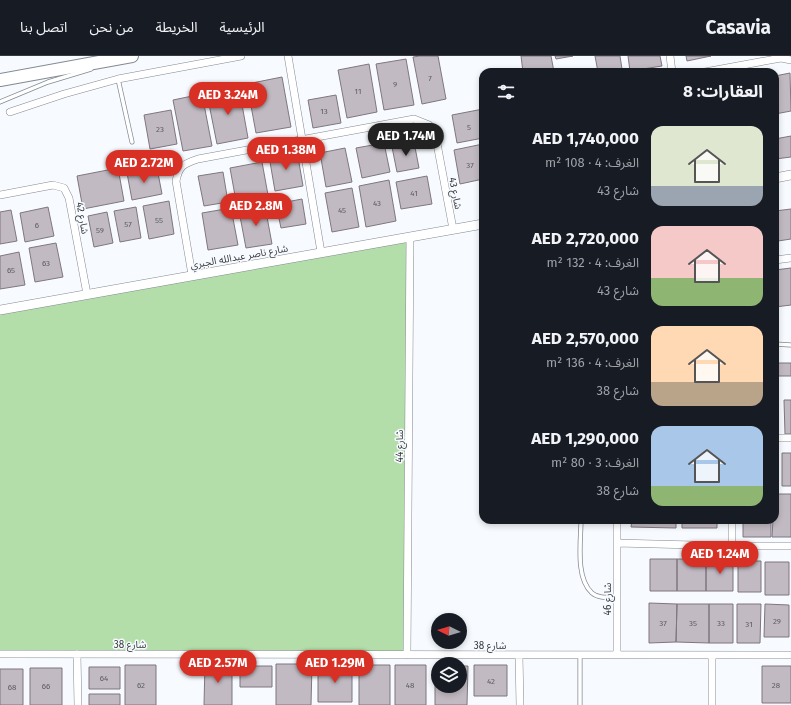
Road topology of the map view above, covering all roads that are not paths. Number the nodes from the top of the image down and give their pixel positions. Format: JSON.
{"nodes":[{"id":1,"x":241,"y":56,"type":"edge"},
{"id":2,"x":288,"y":56,"type":"edge"},
{"id":3,"x":670,"y":56,"type":"edge"},
{"id":4,"x":129,"y":57,"type":"edge"},
{"id":5,"x":791,"y":60,"type":"edge"},
{"id":6,"x":672,"y":68,"type":"edge"},
{"id":7,"x":726,"y":68,"type":"edge"},
{"id":8,"x":118,"y":79,"type":"junction"},
{"id":9,"x":0,"y":80,"type":"edge"},
{"id":10,"x":0,"y":102,"type":"edge"},
{"id":11,"x":10,"y":112,"type":"dead end"},
{"id":12,"x":302,"y":140,"type":"junction"},
{"id":13,"x":132,"y":142,"type":"dead end"},
{"id":14,"x":791,"y":175,"type":"edge"},
{"id":15,"x":779,"y":177,"type":"edge"},
{"id":16,"x":0,"y":195,"type":"edge"},
{"id":17,"x":479,"y":225,"type":"edge"},
{"id":18,"x":453,"y":229,"type":"junction"},
{"id":19,"x":410,"y":237,"type":"junction"},
{"id":20,"x":321,"y":252,"type":"junction"},
{"id":21,"x":791,"y":258,"type":"edge"},
{"id":22,"x":779,"y":260,"type":"edge"},
{"id":23,"x":192,"y":275,"type":"junction"},
{"id":24,"x":86,"y":294,"type":"junction"},
{"id":25,"x":0,"y":310,"type":"edge"},
{"id":26,"x":779,"y":344,"type":"edge"},
{"id":27,"x":791,"y":345,"type":"edge"},
{"id":28,"x":779,"y":438,"type":"edge"},
{"id":29,"x":791,"y":438,"type":"edge"},
{"id":30,"x":581,"y":524,"type":"edge"},
{"id":31,"x":617,"y":524,"type":"edge"},
{"id":32,"x":732,"y":524,"type":"edge"},
{"id":33,"x":617,"y":543,"type":"junction"},
{"id":34,"x":732,"y":546,"type":"junction"},
{"id":35,"x":791,"y":546,"type":"edge"},
{"id":36,"x":617,"y":597,"type":"junction"},
{"id":37,"x":0,"y":654,"type":"edge"},
{"id":38,"x":77,"y":654,"type":"junction"},
{"id":39,"x":407,"y":655,"type":"junction"},
{"id":40,"x":519,"y":655,"type":"junction"},
{"id":41,"x":580,"y":655,"type":"junction"},
{"id":42,"x":617,"y":655,"type":"junction"},
{"id":43,"x":712,"y":655,"type":"junction"},
{"id":44,"x":791,"y":655,"type":"edge"},
{"id":45,"x":78,"y":705,"type":"edge"},
{"id":46,"x":520,"y":705,"type":"edge"},
{"id":47,"x":580,"y":705,"type":"edge"},
{"id":48,"x":712,"y":705,"type":"edge"}],
"edges":[{"from":1,"to":8,"type":"street"},
{"from":2,"to":12,"type":"street"},
{"from":3,"to":6,"type":"street"},
{"from":4,"to":9,"type":"main road"},
{"from":4,"to":10,"type":"lane"},
{"from":5,"to":7,"type":"street"},
{"from":8,"to":11,"type":"street"},
{"from":8,"to":13,"type":"lane"},
{"from":12,"to":18,"type":"street","name":"شارع 43"},
{"from":12,"to":20,"type":"street"},
{"from":12,"to":23,"type":"street","name":"شارع 43"},
{"from":14,"to":15,"type":"street"},
{"from":16,"to":24,"type":"street","name":"شارع 42"},
{"from":17,"to":18,"type":"street","name":"شارع ناصر عبدالله الجبري"},
{"from":18,"to":19,"type":"street","name":"شارع ناصر عبدالله الجبري"},
{"from":19,"to":20,"type":"street","name":"شارع ناصر عبدالله الجبري"},
{"from":19,"to":39,"type":"street","name":"شارع 44"},
{"from":20,"to":23,"type":"street","name":"شارع ناصر عبدالله الجبري"},
{"from":21,"to":22,"type":"street"},
{"from":23,"to":24,"type":"street","name":"شارع ناصر عبدالله الجبري"},
{"from":24,"to":25,"type":"street","name":"شارع ناصر عبدالله الجبري"},
{"from":26,"to":27,"type":"lane"},
{"from":28,"to":29,"type":"street"},
{"from":30,"to":36,"type":"lane"},
{"from":31,"to":33,"type":"street","name":"شارع 46"},
{"from":32,"to":34,"type":"street"},
{"from":33,"to":34,"type":"street"},
{"from":33,"to":36,"type":"street","name":"شارع 46"},
{"from":34,"to":35,"type":"street"},
{"from":36,"to":42,"type":"street","name":"شارع 46"},
{"from":37,"to":38,"type":"street","name":"شارع 38"},
{"from":38,"to":39,"type":"street","name":"شارع 38"},
{"from":38,"to":45,"type":"street"},
{"from":39,"to":40,"type":"street","name":"شارع 38"},
{"from":40,"to":41,"type":"street","name":"شارع 38"},
{"from":40,"to":46,"type":"street","name":"شارع 38"},
{"from":41,"to":42,"type":"street","name":"شارع 38"},
{"from":41,"to":47,"type":"lane"},
{"from":42,"to":43,"type":"street","name":"شارع 38"},
{"from":43,"to":44,"type":"street","name":"شارع 38"},
{"from":43,"to":48,"type":"street"}]}
